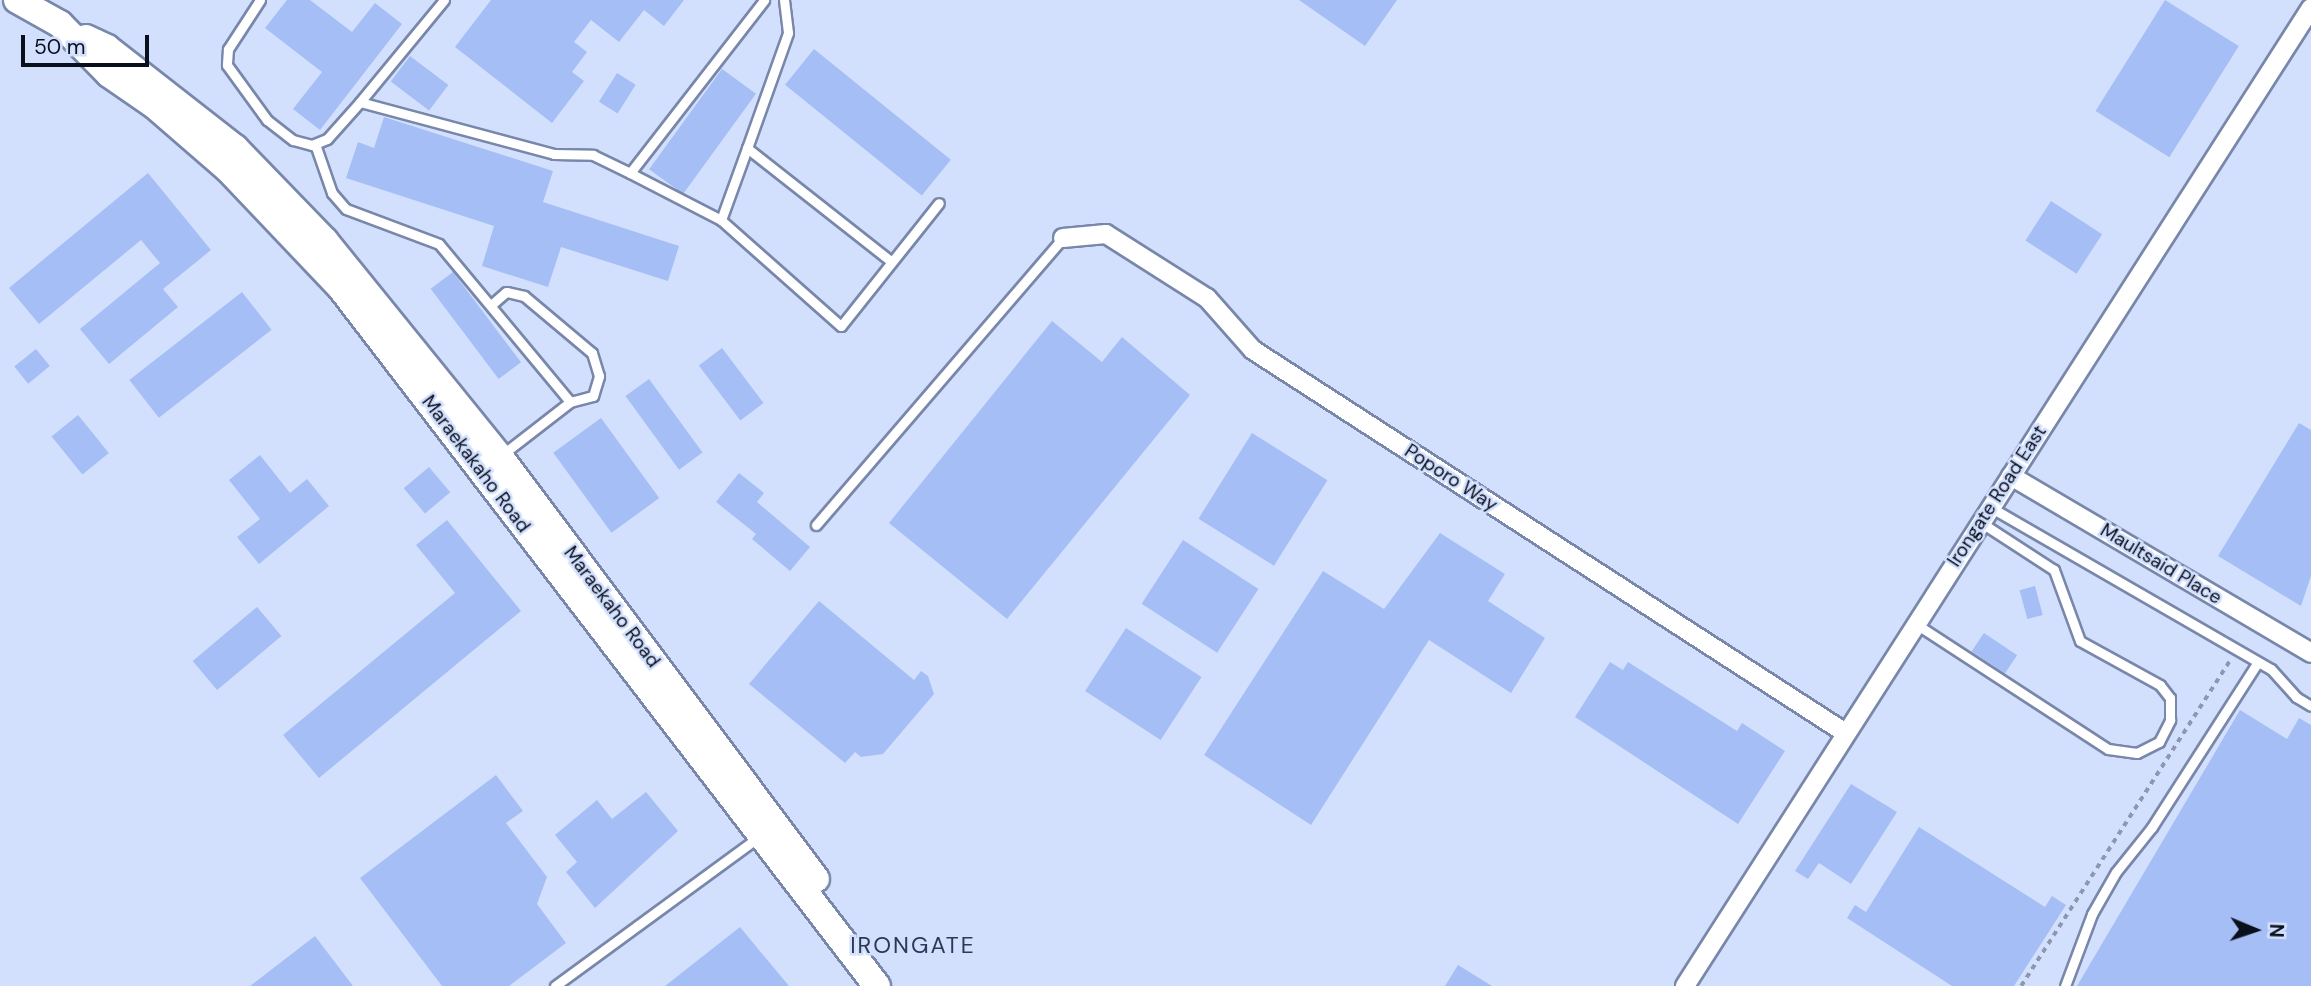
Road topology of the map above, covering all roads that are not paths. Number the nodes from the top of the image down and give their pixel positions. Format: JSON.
{"nodes":[{"id":1,"x":17,"y":0,"type":"edge"},
{"id":2,"x":260,"y":0,"type":"edge"},
{"id":3,"x":444,"y":0,"type":"edge"},
{"id":4,"x":764,"y":0,"type":"edge"},
{"id":5,"x":783,"y":0,"type":"edge"},
{"id":6,"x":2311,"y":8,"type":"edge"},
{"id":7,"x":360,"y":102,"type":"junction"},
{"id":8,"x":315,"y":144,"type":"junction"},
{"id":9,"x":747,"y":148,"type":"junction"},
{"id":10,"x":630,"y":173,"type":"junction"},
{"id":11,"x":939,"y":203,"type":"dead end"},
{"id":12,"x":721,"y":220,"type":"junction"},
{"id":13,"x":1063,"y":238,"type":"joint"},
{"id":14,"x":892,"y":262,"type":"junction"},
{"id":15,"x":491,"y":304,"type":"junction"},
{"id":16,"x":570,"y":402,"type":"junction"},
{"id":17,"x":491,"y":464,"type":"junction"},
{"id":18,"x":2011,"y":476,"type":"junction"},
{"id":19,"x":1985,"y":515,"type":"junction"},
{"id":20,"x":816,"y":525,"type":"dead end"},
{"id":21,"x":1914,"y":623,"type":"junction"},
{"id":22,"x":2311,"y":653,"type":"edge"},
{"id":23,"x":2258,"y":662,"type":"junction"},
{"id":24,"x":2311,"y":706,"type":"edge"},
{"id":25,"x":1844,"y":732,"type":"junction"},
{"id":26,"x":768,"y":831,"type":"junction"},
{"id":27,"x":555,"y":986,"type":"edge"},
{"id":28,"x":877,"y":986,"type":"edge"},
{"id":29,"x":895,"y":986,"type":"edge"},
{"id":30,"x":1685,"y":986,"type":"edge"},
{"id":31,"x":2065,"y":986,"type":"edge"}],
"edges":[{"from":1,"to":17,"type":"main road","name":"Maraekaho Road"},
{"from":2,"to":8,"type":"lane"},
{"from":3,"to":7,"type":"lane"},
{"from":4,"to":10,"type":"lane"},
{"from":5,"to":9,"type":"lane"},
{"from":6,"to":18,"type":"street","name":"Irongate Road East"},
{"from":7,"to":8,"type":"lane"},
{"from":7,"to":10,"type":"lane"},
{"from":8,"to":15,"type":"lane"},
{"from":9,"to":12,"type":"lane"},
{"from":9,"to":14,"type":"lane"},
{"from":10,"to":12,"type":"lane"},
{"from":11,"to":14,"type":"lane"},
{"from":12,"to":14,"type":"lane"},
{"from":13,"to":20,"type":"lane"},
{"from":13,"to":25,"type":"street","name":"Poporo Way"},
{"from":15,"to":16,"type":"lane"},
{"from":15,"to":16,"type":"lane"},
{"from":16,"to":17,"type":"lane"},
{"from":17,"to":26,"type":"main road","name":"Maraekaho Road"},
{"from":18,"to":19,"type":"street","name":"Irongate Road East"},
{"from":18,"to":22,"type":"street","name":"Maultsaid Place"},
{"from":19,"to":21,"type":"street","name":"Irongate Road East"},
{"from":19,"to":21,"type":"lane"},
{"from":19,"to":23,"type":"lane"},
{"from":21,"to":25,"type":"street","name":"Irongate Road East"},
{"from":23,"to":24,"type":"lane"},
{"from":23,"to":31,"type":"lane"},
{"from":25,"to":30,"type":"street","name":"Irongate Road East"},
{"from":26,"to":27,"type":"lane"},
{"from":26,"to":28,"type":"main road"},
{"from":26,"to":29,"type":"main road","name":"Maraekaho Road"}]}
